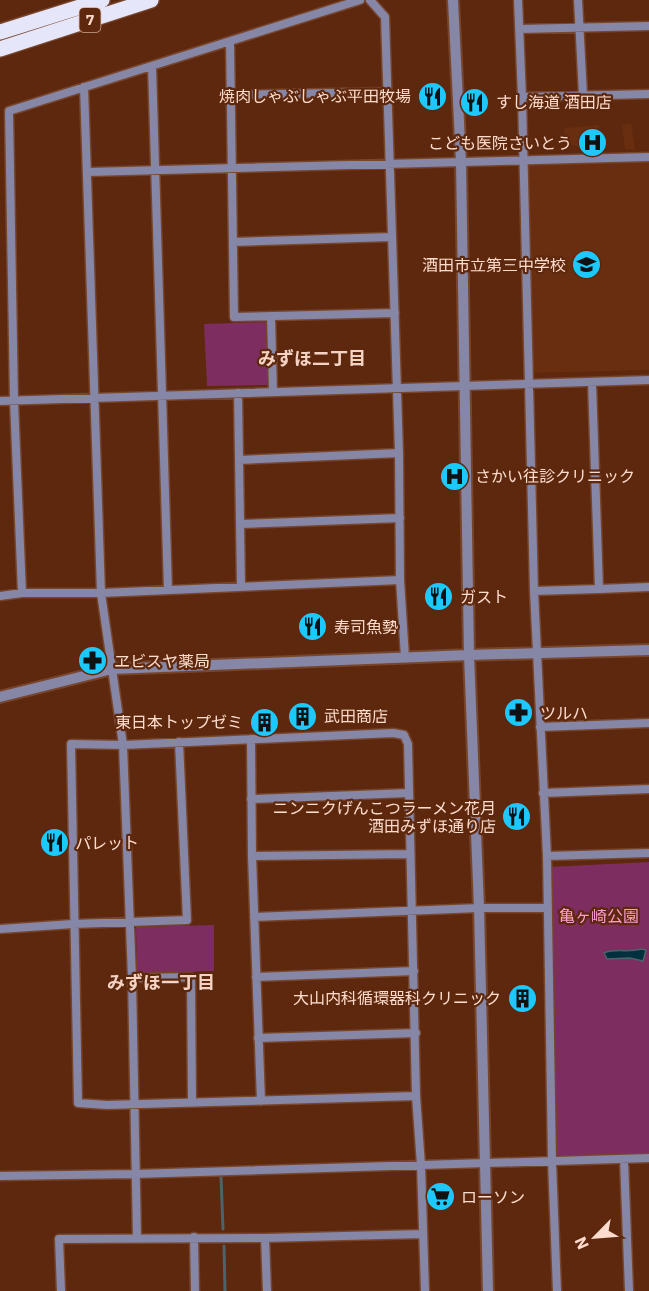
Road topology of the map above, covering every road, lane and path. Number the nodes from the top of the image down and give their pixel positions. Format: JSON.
{"nodes":[{"id":1,"x":102,"y":0,"type":"edge"},
{"id":2,"x":151,"y":0,"type":"edge"},
{"id":3,"x":360,"y":0,"type":"edge"},
{"id":4,"x":370,"y":0,"type":"edge"},
{"id":5,"x":453,"y":0,"type":"edge"},
{"id":6,"x":518,"y":0,"type":"edge"},
{"id":7,"x":578,"y":0,"type":"edge"},
{"id":8,"x":649,"y":26,"type":"edge"},
{"id":9,"x":580,"y":27,"type":"junction"},
{"id":10,"x":520,"y":29,"type":"junction"},
{"id":11,"x":0,"y":32,"type":"edge"},
{"id":12,"x":230,"y":42,"type":"junction"},
{"id":13,"x":0,"y":49,"type":"edge"},
{"id":14,"x":152,"y":66,"type":"junction"},
{"id":15,"x":84,"y":87,"type":"junction"},
{"id":16,"x":388,"y":92,"type":"junction"},
{"id":17,"x":649,"y":94,"type":"edge"},
{"id":18,"x":230,"y":95,"type":"junction"},
{"id":19,"x":583,"y":95,"type":"junction"},
{"id":20,"x":522,"y":97,"type":"junction"},
{"id":21,"x":5,"y":146,"type":"edge"},
{"id":22,"x":649,"y":156,"type":"edge"},
{"id":23,"x":524,"y":160,"type":"junction"},
{"id":24,"x":461,"y":162,"type":"junction"},
{"id":25,"x":391,"y":164,"type":"junction"},
{"id":26,"x":232,"y":168,"type":"junction"},
{"id":27,"x":156,"y":170,"type":"junction"},
{"id":28,"x":88,"y":172,"type":"junction"},
{"id":29,"x":391,"y":237,"type":"junction"},
{"id":30,"x":234,"y":242,"type":"junction"},
{"id":31,"x":395,"y":313,"type":"junction"},
{"id":32,"x":271,"y":316,"type":"junction"},
{"id":33,"x":649,"y":380,"type":"edge"},
{"id":34,"x":592,"y":382,"type":"junction"},
{"id":35,"x":529,"y":383,"type":"junction"},
{"id":36,"x":466,"y":385,"type":"junction"},
{"id":37,"x":397,"y":388,"type":"junction"},
{"id":38,"x":273,"y":392,"type":"junction"},
{"id":39,"x":238,"y":393,"type":"junction"},
{"id":40,"x":164,"y":396,"type":"junction"},
{"id":41,"x":95,"y":398,"type":"junction"},
{"id":42,"x":0,"y":401,"type":"edge"},
{"id":43,"x":14,"y":401,"type":"junction"},
{"id":44,"x":399,"y":453,"type":"junction"},
{"id":45,"x":239,"y":460,"type":"junction"},
{"id":46,"x":400,"y":518,"type":"junction"},
{"id":47,"x":240,"y":524,"type":"junction"},
{"id":48,"x":400,"y":580,"type":"junction"},
{"id":49,"x":242,"y":587,"type":"junction"},
{"id":50,"x":649,"y":587,"type":"edge"},
{"id":51,"x":598,"y":589,"type":"junction"},
{"id":52,"x":168,"y":590,"type":"junction"},
{"id":53,"x":534,"y":591,"type":"junction"},
{"id":54,"x":21,"y":593,"type":"junction"},
{"id":55,"x":101,"y":593,"type":"junction"},
{"id":56,"x":0,"y":596,"type":"edge"},
{"id":57,"x":649,"y":650,"type":"edge"},
{"id":58,"x":536,"y":653,"type":"junction"},
{"id":59,"x":469,"y":655,"type":"junction"},
{"id":60,"x":405,"y":657,"type":"junction"},
{"id":61,"x":112,"y":669,"type":"junction"},
{"id":62,"x":0,"y":697,"type":"edge"},
{"id":63,"x":649,"y":723,"type":"edge"},
{"id":64,"x":540,"y":727,"type":"junction"},
{"id":65,"x":251,"y":739,"type":"junction"},
{"id":66,"x":179,"y":742,"type":"junction"},
{"id":67,"x":123,"y":745,"type":"junction"},
{"id":68,"x":649,"y":789,"type":"edge"},
{"id":69,"x":408,"y":793,"type":"junction"},
{"id":70,"x":543,"y":793,"type":"junction"},
{"id":71,"x":251,"y":799,"type":"junction"},
{"id":72,"x":649,"y":853,"type":"edge"},
{"id":73,"x":410,"y":854,"type":"junction"},
{"id":74,"x":252,"y":856,"type":"junction"},
{"id":75,"x":547,"y":856,"type":"junction"},
{"id":76,"x":479,"y":908,"type":"junction"},
{"id":77,"x":548,"y":908,"type":"junction"},
{"id":78,"x":411,"y":911,"type":"junction"},
{"id":79,"x":254,"y":917,"type":"junction"},
{"id":80,"x":131,"y":922,"type":"junction"},
{"id":81,"x":73,"y":924,"type":"junction"},
{"id":82,"x":0,"y":929,"type":"edge"},
{"id":83,"x":414,"y":971,"type":"junction"},
{"id":84,"x":256,"y":977,"type":"junction"},
{"id":85,"x":132,"y":978,"type":"junction"},
{"id":86,"x":416,"y":1033,"type":"junction"},
{"id":87,"x":258,"y":1038,"type":"junction"},
{"id":88,"x":416,"y":1096,"type":"junction"},
{"id":89,"x":261,"y":1101,"type":"junction"},
{"id":90,"x":192,"y":1102,"type":"junction"},
{"id":91,"x":135,"y":1103,"type":"junction"},
{"id":92,"x":649,"y":1158,"type":"edge"},
{"id":93,"x":624,"y":1159,"type":"junction"},
{"id":94,"x":552,"y":1161,"type":"junction"},
{"id":95,"x":484,"y":1163,"type":"junction"},
{"id":96,"x":421,"y":1165,"type":"junction"},
{"id":97,"x":135,"y":1174,"type":"junction"},
{"id":98,"x":0,"y":1176,"type":"edge"},
{"id":99,"x":423,"y":1234,"type":"junction"},
{"id":100,"x":194,"y":1237,"type":"junction"},
{"id":101,"x":137,"y":1238,"type":"junction"},
{"id":102,"x":265,"y":1238,"type":"junction"},
{"id":103,"x":61,"y":1291,"type":"edge"},
{"id":104,"x":195,"y":1291,"type":"edge"},
{"id":105,"x":267,"y":1291,"type":"edge"},
{"id":106,"x":424,"y":1291,"type":"edge"},
{"id":107,"x":488,"y":1291,"type":"edge"},
{"id":108,"x":557,"y":1291,"type":"edge"},
{"id":109,"x":629,"y":1291,"type":"edge"}],
"edges":[{"from":1,"to":11,"type":"highway","number":"7"},
{"from":2,"to":13,"type":"highway","number":"7"},
{"from":3,"to":12,"type":"street"},
{"from":4,"to":16,"type":"street"},
{"from":5,"to":24,"type":"street"},
{"from":6,"to":10,"type":"street"},
{"from":7,"to":9,"type":"street"},
{"from":8,"to":9,"type":"street"},
{"from":9,"to":10,"type":"street"},
{"from":9,"to":19,"type":"street"},
{"from":10,"to":20,"type":"street"},
{"from":12,"to":14,"type":"street"},
{"from":12,"to":18,"type":"street"},
{"from":14,"to":15,"type":"street"},
{"from":14,"to":27,"type":"street"},
{"from":15,"to":21,"type":"street"},
{"from":15,"to":28,"type":"street"},
{"from":16,"to":18,"type":"street"},
{"from":16,"to":25,"type":"street"},
{"from":17,"to":19,"type":"street"},
{"from":18,"to":26,"type":"street"},
{"from":19,"to":20,"type":"street"},
{"from":20,"to":23,"type":"street"},
{"from":21,"to":43,"type":"street"},
{"from":22,"to":23,"type":"street"},
{"from":23,"to":24,"type":"street"},
{"from":23,"to":35,"type":"street"},
{"from":24,"to":25,"type":"street"},
{"from":24,"to":36,"type":"street"},
{"from":25,"to":26,"type":"street"},
{"from":25,"to":29,"type":"street"},
{"from":26,"to":27,"type":"street"},
{"from":26,"to":30,"type":"street"},
{"from":27,"to":28,"type":"street"},
{"from":27,"to":40,"type":"street"},
{"from":28,"to":41,"type":"street"},
{"from":29,"to":30,"type":"street"},
{"from":29,"to":31,"type":"street"},
{"from":30,"to":32,"type":"street"},
{"from":31,"to":32,"type":"street"},
{"from":31,"to":37,"type":"street"},
{"from":32,"to":38,"type":"street"},
{"from":33,"to":34,"type":"street"},
{"from":34,"to":35,"type":"street"},
{"from":34,"to":51,"type":"street"},
{"from":35,"to":36,"type":"street"},
{"from":35,"to":53,"type":"street"},
{"from":36,"to":37,"type":"street"},
{"from":36,"to":59,"type":"street"},
{"from":37,"to":38,"type":"street"},
{"from":37,"to":44,"type":"street"},
{"from":38,"to":39,"type":"street"},
{"from":39,"to":40,"type":"street"},
{"from":39,"to":45,"type":"street"},
{"from":40,"to":41,"type":"street"},
{"from":40,"to":52,"type":"street"},
{"from":41,"to":43,"type":"street"},
{"from":41,"to":55,"type":"street"},
{"from":42,"to":43,"type":"street"},
{"from":43,"to":54,"type":"street"},
{"from":44,"to":45,"type":"street"},
{"from":44,"to":46,"type":"street"},
{"from":45,"to":47,"type":"street"},
{"from":46,"to":47,"type":"street"},
{"from":46,"to":48,"type":"street"},
{"from":47,"to":49,"type":"street"},
{"from":48,"to":49,"type":"street"},
{"from":48,"to":60,"type":"street"},
{"from":49,"to":52,"type":"street"},
{"from":50,"to":51,"type":"street"},
{"from":51,"to":53,"type":"street"},
{"from":52,"to":55,"type":"street"},
{"from":53,"to":58,"type":"street"},
{"from":54,"to":55,"type":"street"},
{"from":54,"to":56,"type":"street"},
{"from":55,"to":61,"type":"street"},
{"from":57,"to":58,"type":"street"},
{"from":58,"to":59,"type":"street"},
{"from":58,"to":64,"type":"street"},
{"from":59,"to":60,"type":"street"},
{"from":59,"to":76,"type":"street"},
{"from":60,"to":61,"type":"street"},
{"from":61,"to":62,"type":"street"},
{"from":61,"to":67,"type":"street"},
{"from":63,"to":64,"type":"street"},
{"from":64,"to":70,"type":"street"},
{"from":65,"to":66,"type":"street"},
{"from":65,"to":69,"type":"street"},
{"from":65,"to":71,"type":"street"},
{"from":66,"to":67,"type":"street"},
{"from":66,"to":80,"type":"street"},
{"from":67,"to":80,"type":"street"},
{"from":67,"to":81,"type":"street"},
{"from":68,"to":70,"type":"street"},
{"from":69,"to":71,"type":"street"},
{"from":69,"to":73,"type":"street"},
{"from":70,"to":75,"type":"street"},
{"from":71,"to":74,"type":"street"},
{"from":72,"to":75,"type":"street"},
{"from":73,"to":74,"type":"street"},
{"from":73,"to":78,"type":"street"},
{"from":74,"to":79,"type":"street"},
{"from":75,"to":77,"type":"street"},
{"from":76,"to":77,"type":"street"},
{"from":76,"to":78,"type":"street"},
{"from":76,"to":95,"type":"street"},
{"from":77,"to":94,"type":"street"},
{"from":78,"to":79,"type":"street"},
{"from":78,"to":83,"type":"street"},
{"from":79,"to":84,"type":"street"},
{"from":80,"to":81,"type":"street"},
{"from":80,"to":85,"type":"street"},
{"from":81,"to":82,"type":"street"},
{"from":81,"to":91,"type":"street"},
{"from":83,"to":84,"type":"street"},
{"from":83,"to":86,"type":"street"},
{"from":84,"to":87,"type":"street"},
{"from":85,"to":90,"type":"street"},
{"from":85,"to":91,"type":"street"},
{"from":86,"to":87,"type":"street"},
{"from":86,"to":88,"type":"street"},
{"from":87,"to":89,"type":"street"},
{"from":88,"to":89,"type":"street"},
{"from":88,"to":96,"type":"street"},
{"from":89,"to":90,"type":"street"},
{"from":90,"to":91,"type":"street"},
{"from":91,"to":97,"type":"street"},
{"from":92,"to":93,"type":"street"},
{"from":93,"to":94,"type":"street"},
{"from":93,"to":109,"type":"street"},
{"from":94,"to":95,"type":"street"},
{"from":94,"to":108,"type":"street"},
{"from":95,"to":96,"type":"street"},
{"from":95,"to":107,"type":"street"},
{"from":96,"to":97,"type":"street"},
{"from":96,"to":99,"type":"street"},
{"from":97,"to":98,"type":"street"},
{"from":97,"to":101,"type":"street"},
{"from":99,"to":102,"type":"street"},
{"from":99,"to":106,"type":"street"},
{"from":100,"to":101,"type":"street"},
{"from":100,"to":102,"type":"street"},
{"from":100,"to":104,"type":"street"},
{"from":101,"to":103,"type":"street"},
{"from":102,"to":105,"type":"street"}]}
